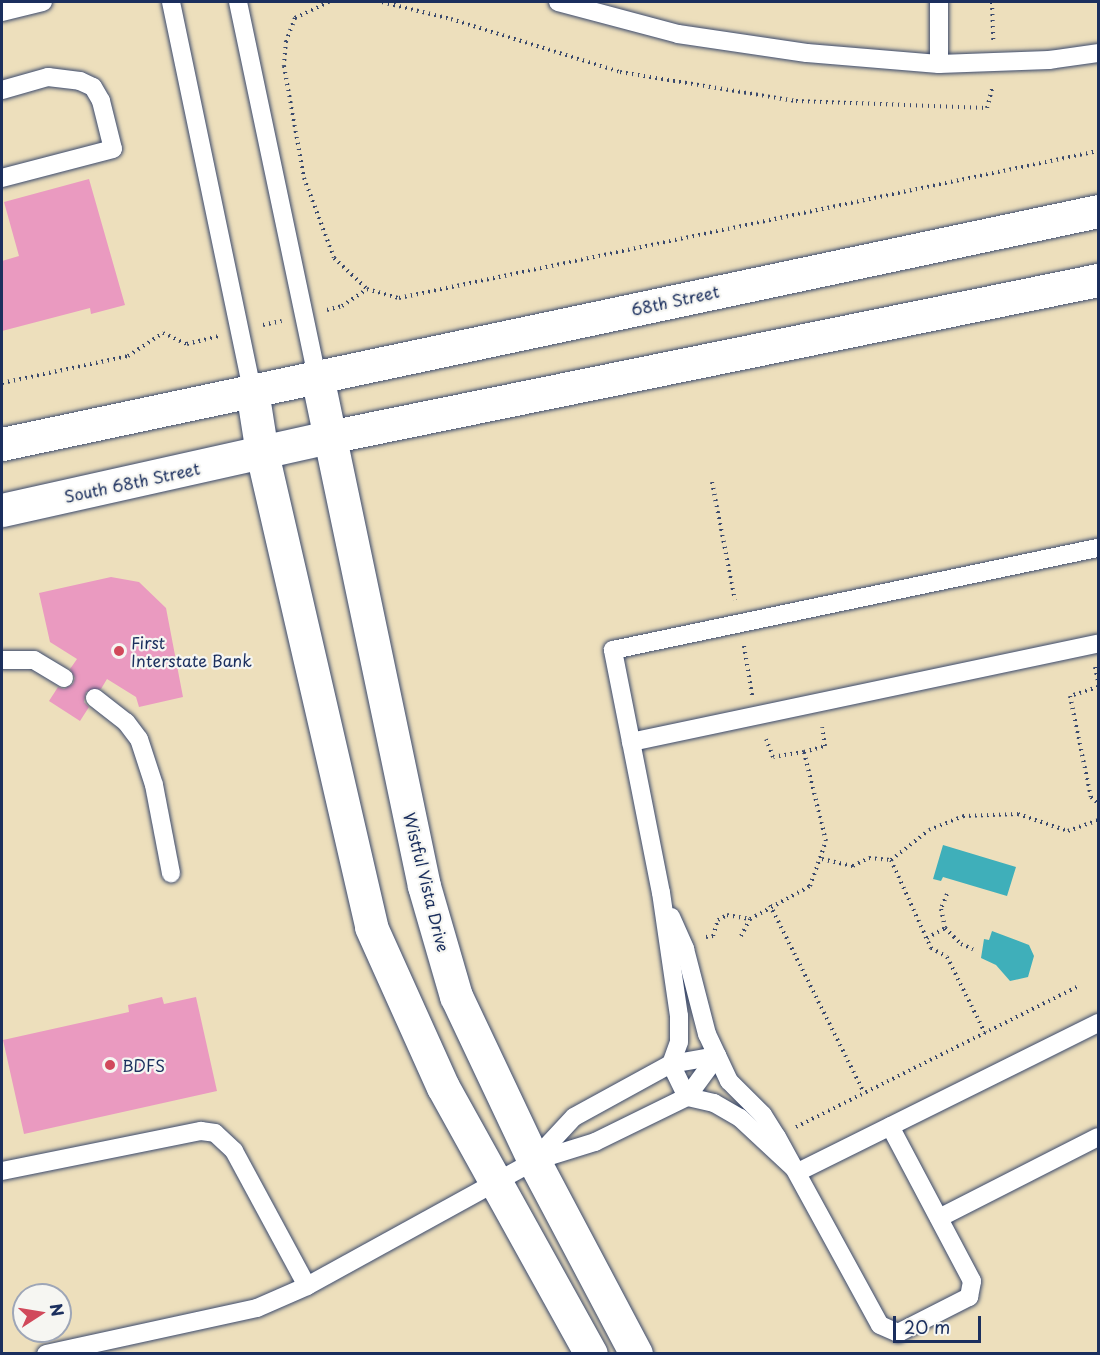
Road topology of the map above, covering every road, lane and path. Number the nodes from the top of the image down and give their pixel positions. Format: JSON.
{"nodes":[{"id":1,"x":43,"y":2,"type":"edge"},
{"id":2,"x":171,"y":2,"type":"edge"},
{"id":3,"x":238,"y":2,"type":"edge"},
{"id":4,"x":329,"y":2,"type":"edge"},
{"id":5,"x":382,"y":2,"type":"edge"},
{"id":6,"x":558,"y":2,"type":"edge"},
{"id":7,"x":939,"y":2,"type":"edge"},
{"id":8,"x":992,"y":2,"type":"edge"},
{"id":9,"x":2,"y":12,"type":"edge"},
{"id":10,"x":1098,"y":53,"type":"edge"},
{"id":11,"x":993,"y":62,"type":"junction"},
{"id":12,"x":939,"y":64,"type":"junction"},
{"id":13,"x":2,"y":90,"type":"edge"},
{"id":14,"x":1098,"y":151,"type":"edge"},
{"id":15,"x":2,"y":178,"type":"edge"},
{"id":16,"x":1098,"y":211,"type":"edge"},
{"id":17,"x":1098,"y":280,"type":"edge"},
{"id":18,"x":366,"y":289,"type":"junction"},
{"id":19,"x":342,"y":306,"type":"dead end"},
{"id":20,"x":187,"y":344,"type":"dead end"},
{"id":21,"x":317,"y":376,"type":"junction"},
{"id":22,"x":2,"y":383,"type":"edge"},
{"id":23,"x":252,"y":390,"type":"junction"},
{"id":24,"x":330,"y":437,"type":"junction"},
{"id":25,"x":2,"y":444,"type":"edge"},
{"id":26,"x":262,"y":453,"type":"junction"},
{"id":27,"x":2,"y":510,"type":"edge"},
{"id":28,"x":1098,"y":548,"type":"edge"},
{"id":29,"x":1098,"y":644,"type":"edge"},
{"id":30,"x":2,"y":660,"type":"edge"},
{"id":31,"x":64,"y":678,"type":"dead end"},
{"id":32,"x":1098,"y":687,"type":"edge"},
{"id":33,"x":95,"y":698,"type":"dead end"},
{"id":34,"x":824,"y":722,"type":"dead end"},
{"id":35,"x":631,"y":742,"type":"junction"},
{"id":36,"x":804,"y":752,"type":"dead end"},
{"id":37,"x":1098,"y":803,"type":"edge"},
{"id":38,"x":1098,"y":820,"type":"edge"},
{"id":39,"x":822,"y":859,"type":"dead end"},
{"id":40,"x":891,"y":861,"type":"junction"},
{"id":41,"x":171,"y":873,"type":"dead end"},
{"id":42,"x":661,"y":893,"type":"junction"},
{"id":43,"x":947,"y":894,"type":"dead end"},
{"id":44,"x":770,"y":905,"type":"dead end"},
{"id":45,"x":750,"y":918,"type":"dead end"},
{"id":46,"x":945,"y":928,"type":"junction"},
{"id":47,"x":927,"y":938,"type":"junction"},
{"id":48,"x":682,"y":942,"type":"junction"},
{"id":49,"x":973,"y":949,"type":"dead end"},
{"id":50,"x":1079,"y":986,"type":"dead end"},
{"id":51,"x":1098,"y":1023,"type":"edge"},
{"id":52,"x":985,"y":1033,"type":"junction"},
{"id":53,"x":717,"y":1056,"type":"junction"},
{"id":54,"x":671,"y":1064,"type":"junction"},
{"id":55,"x":864,"y":1093,"type":"junction"},
{"id":56,"x":687,"y":1097,"type":"junction"},
{"id":57,"x":890,"y":1126,"type":"junction"},
{"id":58,"x":777,"y":1137,"type":"junction"},
{"id":59,"x":1098,"y":1137,"type":"edge"},
{"id":60,"x":534,"y":1161,"type":"junction"},
{"id":61,"x":2,"y":1171,"type":"edge"},
{"id":62,"x":798,"y":1172,"type":"junction"},
{"id":63,"x":495,"y":1182,"type":"junction"},
{"id":64,"x":939,"y":1218,"type":"junction"},
{"id":65,"x":307,"y":1286,"type":"junction"},
{"id":66,"x":46,"y":1353,"type":"edge"},
{"id":67,"x":591,"y":1353,"type":"edge"},
{"id":68,"x":636,"y":1353,"type":"edge"}],
"edges":[{"from":1,"to":9,"type":"lane"},
{"from":2,"to":23,"type":"lane"},
{"from":3,"to":21,"type":"lane"},
{"from":4,"to":18,"type":"path"},
{"from":5,"to":11,"type":"path"},
{"from":6,"to":12,"type":"lane"},
{"from":7,"to":12,"type":"lane"},
{"from":8,"to":11,"type":"path"},
{"from":10,"to":11,"type":"lane"},
{"from":11,"to":12,"type":"lane"},
{"from":13,"to":15,"type":"lane"},
{"from":14,"to":18,"type":"path"},
{"from":16,"to":21,"type":"street","name":"68th Street"},
{"from":17,"to":24,"type":"street"},
{"from":18,"to":19,"type":"path"},
{"from":20,"to":22,"type":"path"},
{"from":21,"to":23,"type":"street","name":"68th Street"},
{"from":21,"to":24,"type":"street","name":"Wistful Vista Drive"},
{"from":23,"to":25,"type":"street"},
{"from":23,"to":26,"type":"street"},
{"from":24,"to":26,"type":"street"},
{"from":24,"to":60,"type":"street","name":"Wistful Vista Drive"},
{"from":26,"to":27,"type":"street","name":"South 68th Street"},
{"from":26,"to":63,"type":"street"},
{"from":28,"to":35,"type":"lane"},
{"from":29,"to":35,"type":"lane"},
{"from":30,"to":31,"type":"lane"},
{"from":32,"to":37,"type":"path"},
{"from":33,"to":41,"type":"lane"},
{"from":34,"to":36,"type":"path"},
{"from":35,"to":42,"type":"lane"},
{"from":38,"to":40,"type":"path"},
{"from":39,"to":40,"type":"path"},
{"from":40,"to":47,"type":"path"},
{"from":42,"to":48,"type":"lane"},
{"from":42,"to":54,"type":"lane"},
{"from":43,"to":46,"type":"path"},
{"from":44,"to":55,"type":"path"},
{"from":45,"to":48,"type":"path"},
{"from":46,"to":47,"type":"path"},
{"from":46,"to":49,"type":"path"},
{"from":47,"to":52,"type":"path"},
{"from":48,"to":53,"type":"lane"},
{"from":50,"to":52,"type":"path"},
{"from":51,"to":57,"type":"lane"},
{"from":52,"to":55,"type":"path"},
{"from":53,"to":54,"type":"lane"},
{"from":53,"to":56,"type":"lane"},
{"from":53,"to":58,"type":"lane"},
{"from":54,"to":56,"type":"lane"},
{"from":54,"to":60,"type":"lane"},
{"from":55,"to":58,"type":"path"},
{"from":56,"to":60,"type":"lane"},
{"from":56,"to":62,"type":"lane"},
{"from":57,"to":62,"type":"lane"},
{"from":57,"to":64,"type":"lane"},
{"from":58,"to":62,"type":"lane"},
{"from":59,"to":64,"type":"lane"},
{"from":60,"to":63,"type":"lane"},
{"from":60,"to":68,"type":"street","name":"Wistful Vista Drive"},
{"from":61,"to":65,"type":"lane"},
{"from":62,"to":64,"type":"lane"},
{"from":63,"to":65,"type":"lane"},
{"from":63,"to":67,"type":"street"},
{"from":65,"to":66,"type":"lane"}]}
